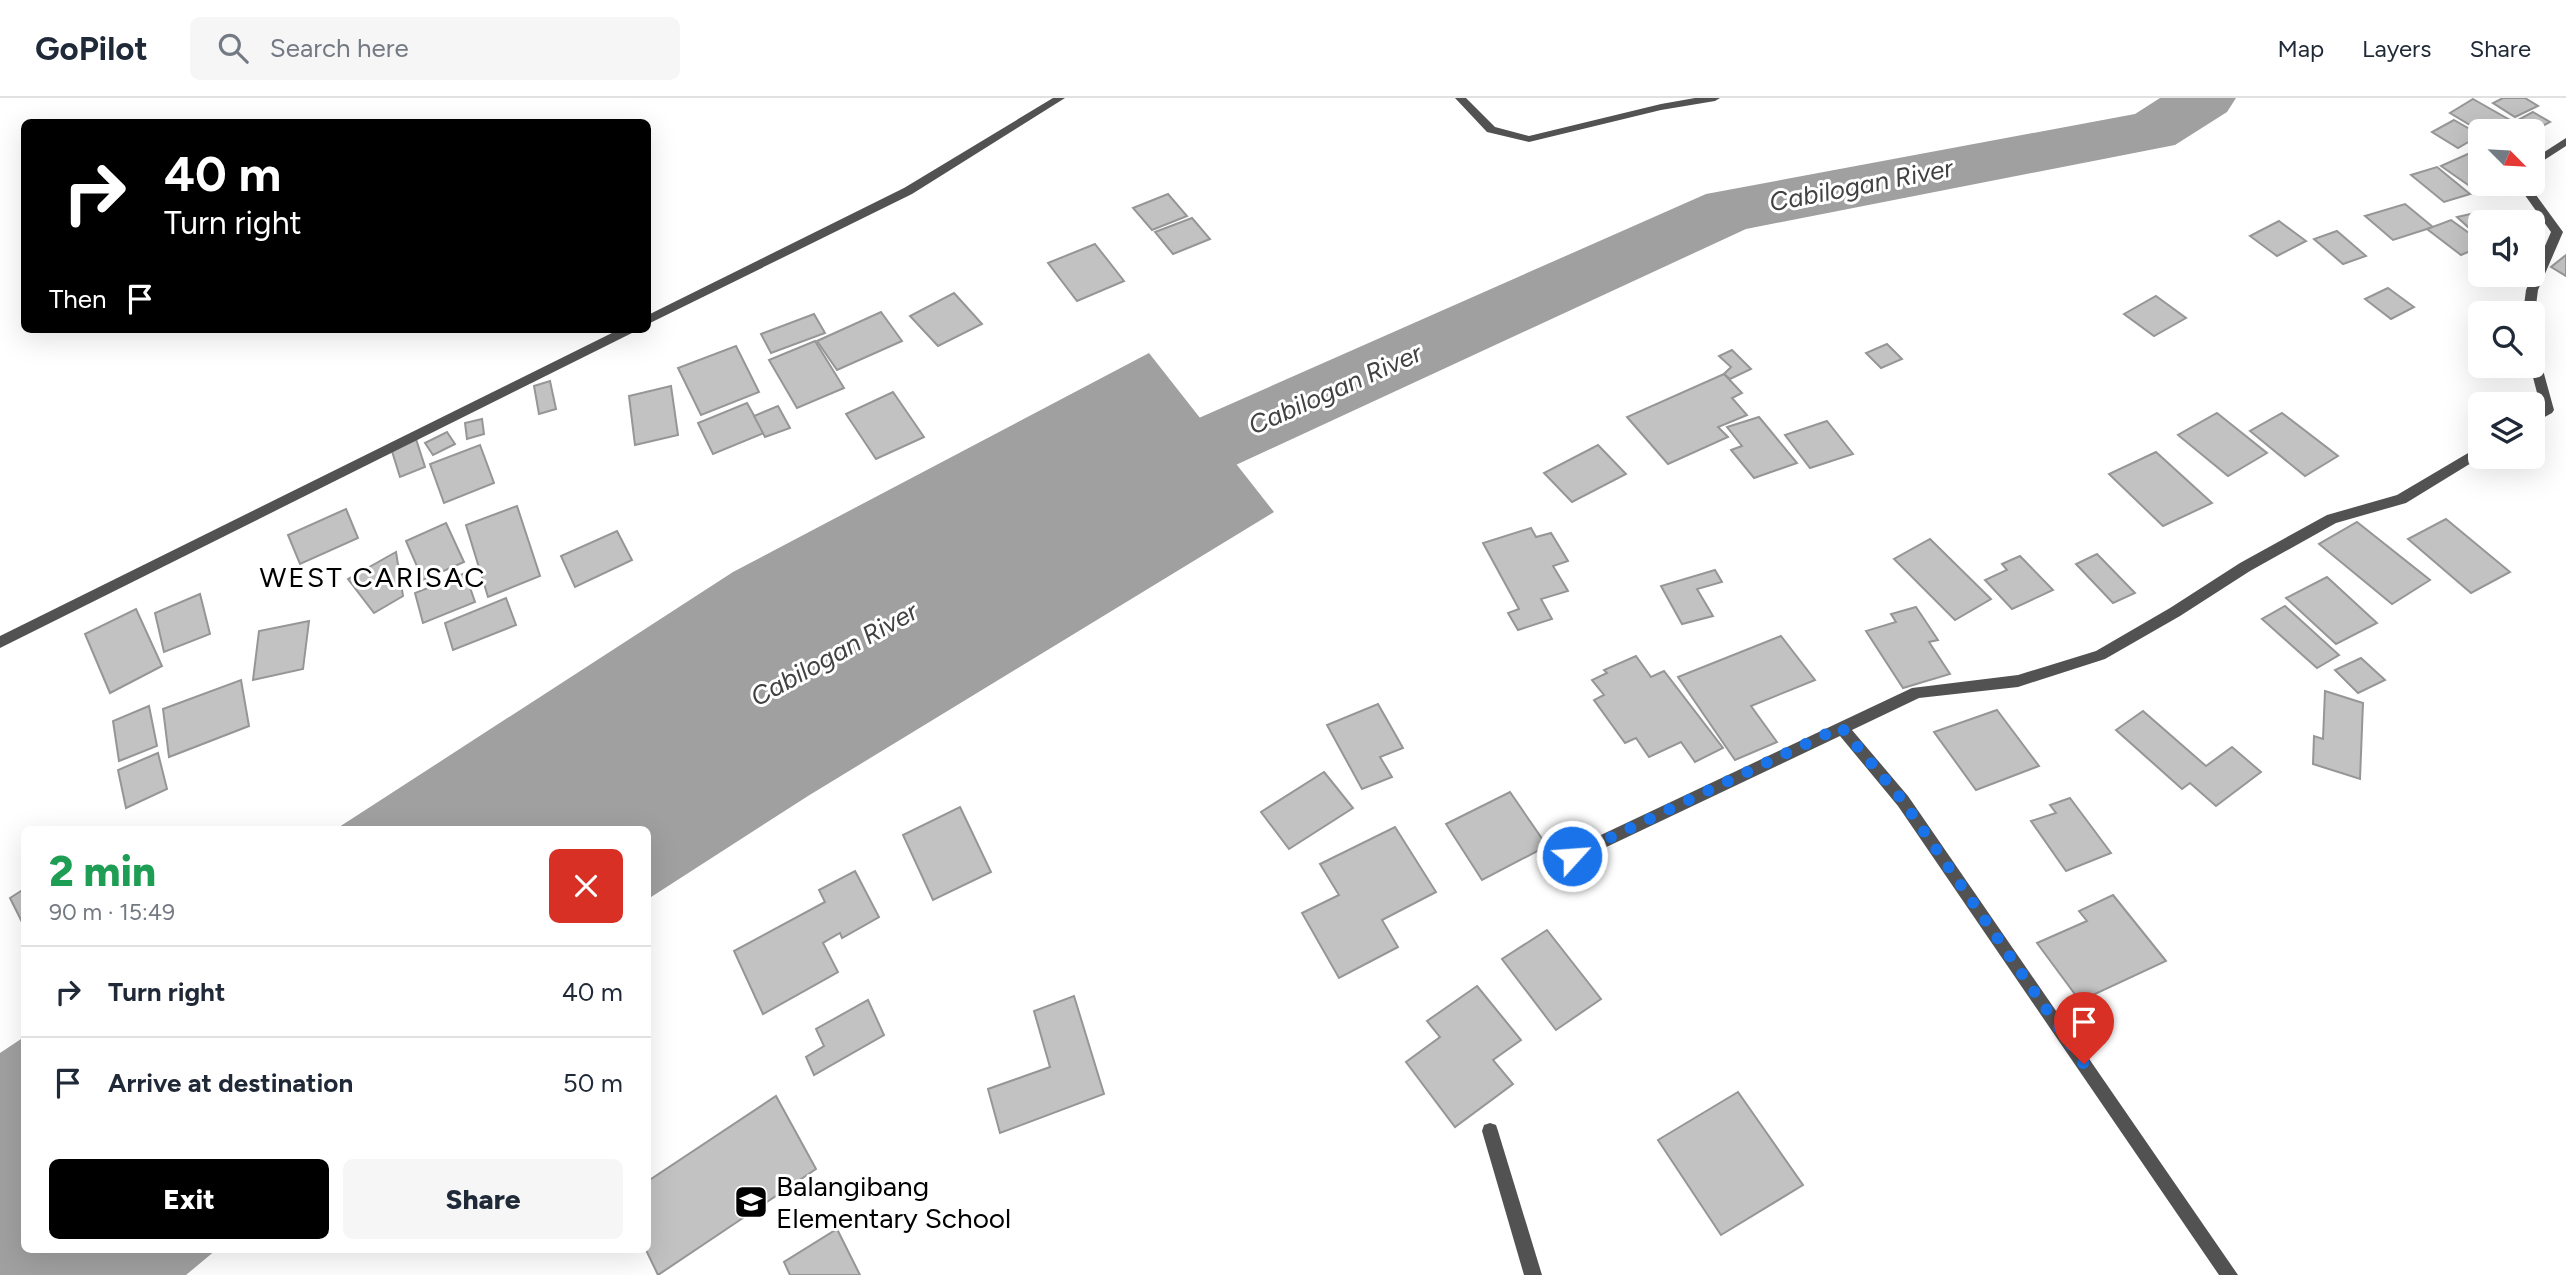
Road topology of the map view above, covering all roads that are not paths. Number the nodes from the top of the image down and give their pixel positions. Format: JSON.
{"nodes":[{"id":1,"x":1060,"y":98,"type":"edge"},
{"id":2,"x":1460,"y":98,"type":"edge"},
{"id":3,"x":1715,"y":98,"type":"edge"},
{"id":4,"x":2566,"y":141,"type":"edge"},
{"id":5,"x":2545,"y":156,"type":"edge"},
{"id":6,"x":2531,"y":196,"type":"edge"},
{"id":7,"x":2531,"y":301,"type":"edge"},
{"id":8,"x":651,"y":319,"type":"edge"},
{"id":9,"x":622,"y":333,"type":"edge"},
{"id":10,"x":2468,"y":459,"type":"edge"},
{"id":11,"x":0,"y":642,"type":"edge"},
{"id":12,"x":1841,"y":727,"type":"junction"},
{"id":13,"x":1572,"y":856,"type":"dead end"},
{"id":14,"x":1490,"y":1131,"type":"dead end"},
{"id":15,"x":1534,"y":1275,"type":"edge"},
{"id":16,"x":2229,"y":1275,"type":"edge"}],
"edges":[{"from":1,"to":8,"type":"street"},
{"from":2,"to":3,"type":"street"},
{"from":4,"to":5,"type":"street"},
{"from":6,"to":7,"type":"street"},
{"from":9,"to":11,"type":"street"},
{"from":10,"to":12,"type":"street"},
{"from":12,"to":13,"type":"street"},
{"from":12,"to":16,"type":"street"},
{"from":14,"to":15,"type":"street"}]}
